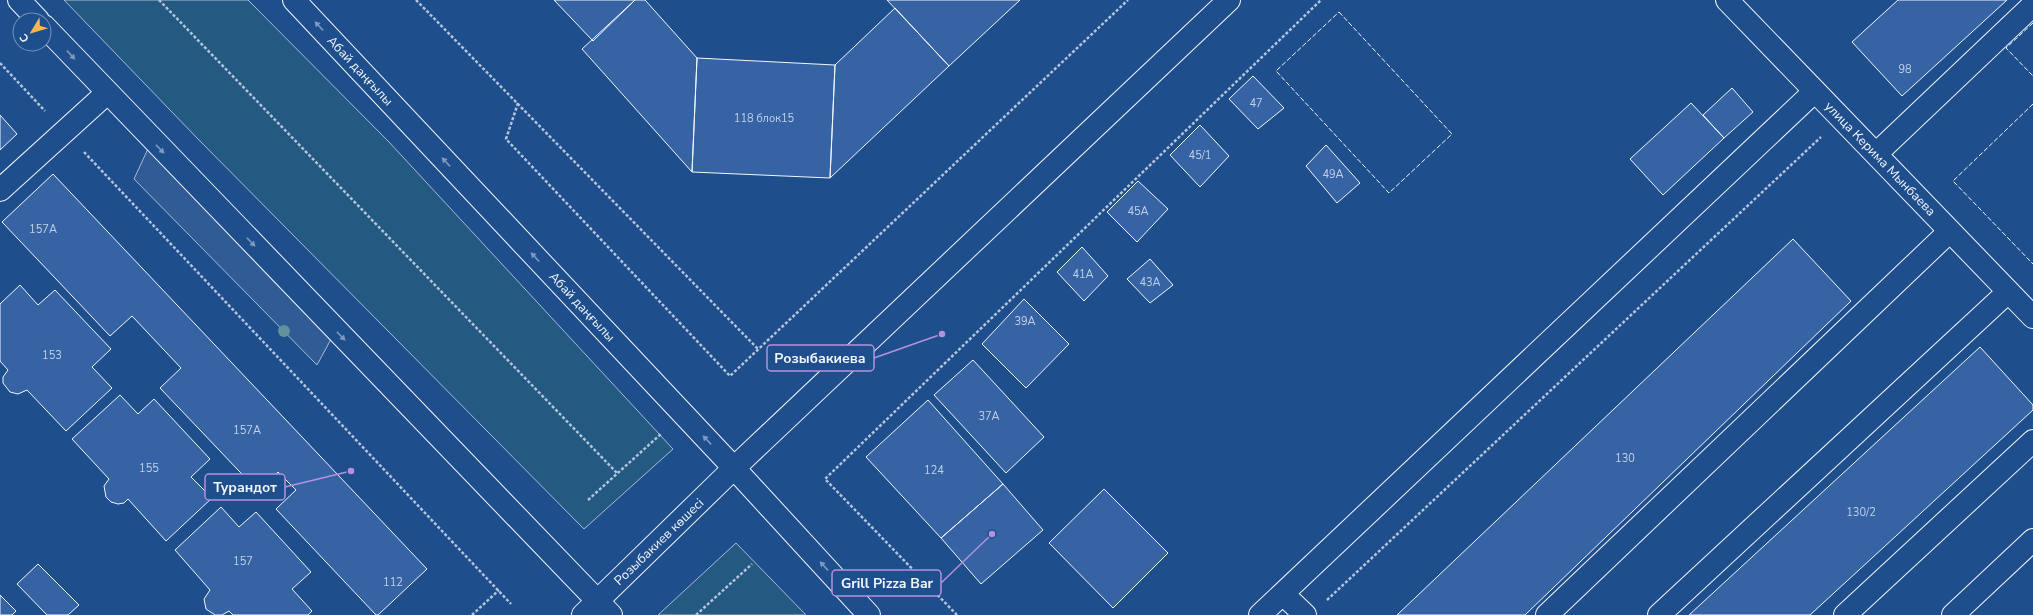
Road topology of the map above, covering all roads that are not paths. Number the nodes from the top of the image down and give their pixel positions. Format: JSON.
{"nodes":[{"id":1,"x":19,"y":0,"type":"edge"},
{"id":2,"x":294,"y":0,"type":"edge"},
{"id":3,"x":1229,"y":0,"type":"edge"},
{"id":4,"x":1727,"y":0,"type":"edge"},
{"id":5,"x":2033,"y":5,"type":"edge"},
{"id":6,"x":30,"y":12,"type":"edge"},
{"id":7,"x":52,"y":35,"type":"edge"},
{"id":8,"x":1815,"y":91,"type":"junction"},
{"id":9,"x":107,"y":93,"type":"junction"},
{"id":10,"x":1876,"y":154,"type":"junction"},
{"id":11,"x":0,"y":190,"type":"edge"},
{"id":12,"x":1950,"y":231,"type":"junction"},
{"id":13,"x":2008,"y":292,"type":"junction"},
{"id":14,"x":2033,"y":317,"type":"edge"},
{"id":15,"x":2033,"y":441,"type":"edge"},
{"id":16,"x":734,"y":468,"type":"junction"},
{"id":17,"x":2033,"y":540,"type":"edge"},
{"id":18,"x":1283,"y":594,"type":"junction"},
{"id":19,"x":597,"y":610,"type":"edge"},
{"id":20,"x":1314,"y":610,"type":"edge"},
{"id":21,"x":869,"y":615,"type":"edge"},
{"id":22,"x":1260,"y":615,"type":"edge"},
{"id":23,"x":1547,"y":615,"type":"edge"},
{"id":24,"x":1659,"y":615,"type":"edge"},
{"id":25,"x":1845,"y":615,"type":"edge"},
{"id":26,"x":1953,"y":615,"type":"edge"}],
"edges":[{"from":1,"to":6,"type":"main road"},
{"from":16,"to":2,"type":"main road","name":"Абай даңғылы","one_way":true},
{"from":3,"to":16,"type":"main road","name":"Розыбакиев көшесі"},
{"from":4,"to":8,"type":"main road","name":"улица Керима Мынбаева"},
{"from":5,"to":10,"type":"main road"},
{"from":7,"to":9,"type":"main road","one_way":true},
{"from":8,"to":10,"type":"main road","name":"улица Керима Мынбаева"},
{"from":8,"to":18,"type":"main road"},
{"from":9,"to":11,"type":"main road"},
{"from":9,"to":19,"type":"main road","one_way":true},
{"from":10,"to":12,"type":"main road","name":"улица Керима Мынбаева"},
{"from":12,"to":13,"type":"main road","name":"улица Керима Мынбаева"},
{"from":12,"to":23,"type":"main road"},
{"from":13,"to":14,"type":"main road","name":"улица Керима Мынбаева"},
{"from":13,"to":24,"type":"main road"},
{"from":15,"to":25,"type":"main road"},
{"from":16,"to":19,"type":"main road","name":"Розыбакиев көшесі"},
{"from":21,"to":16,"type":"main road","name":"Абай даңғылы","one_way":true},
{"from":17,"to":26,"type":"main road"},
{"from":18,"to":20,"type":"main road"},
{"from":18,"to":22,"type":"main road"}]}
